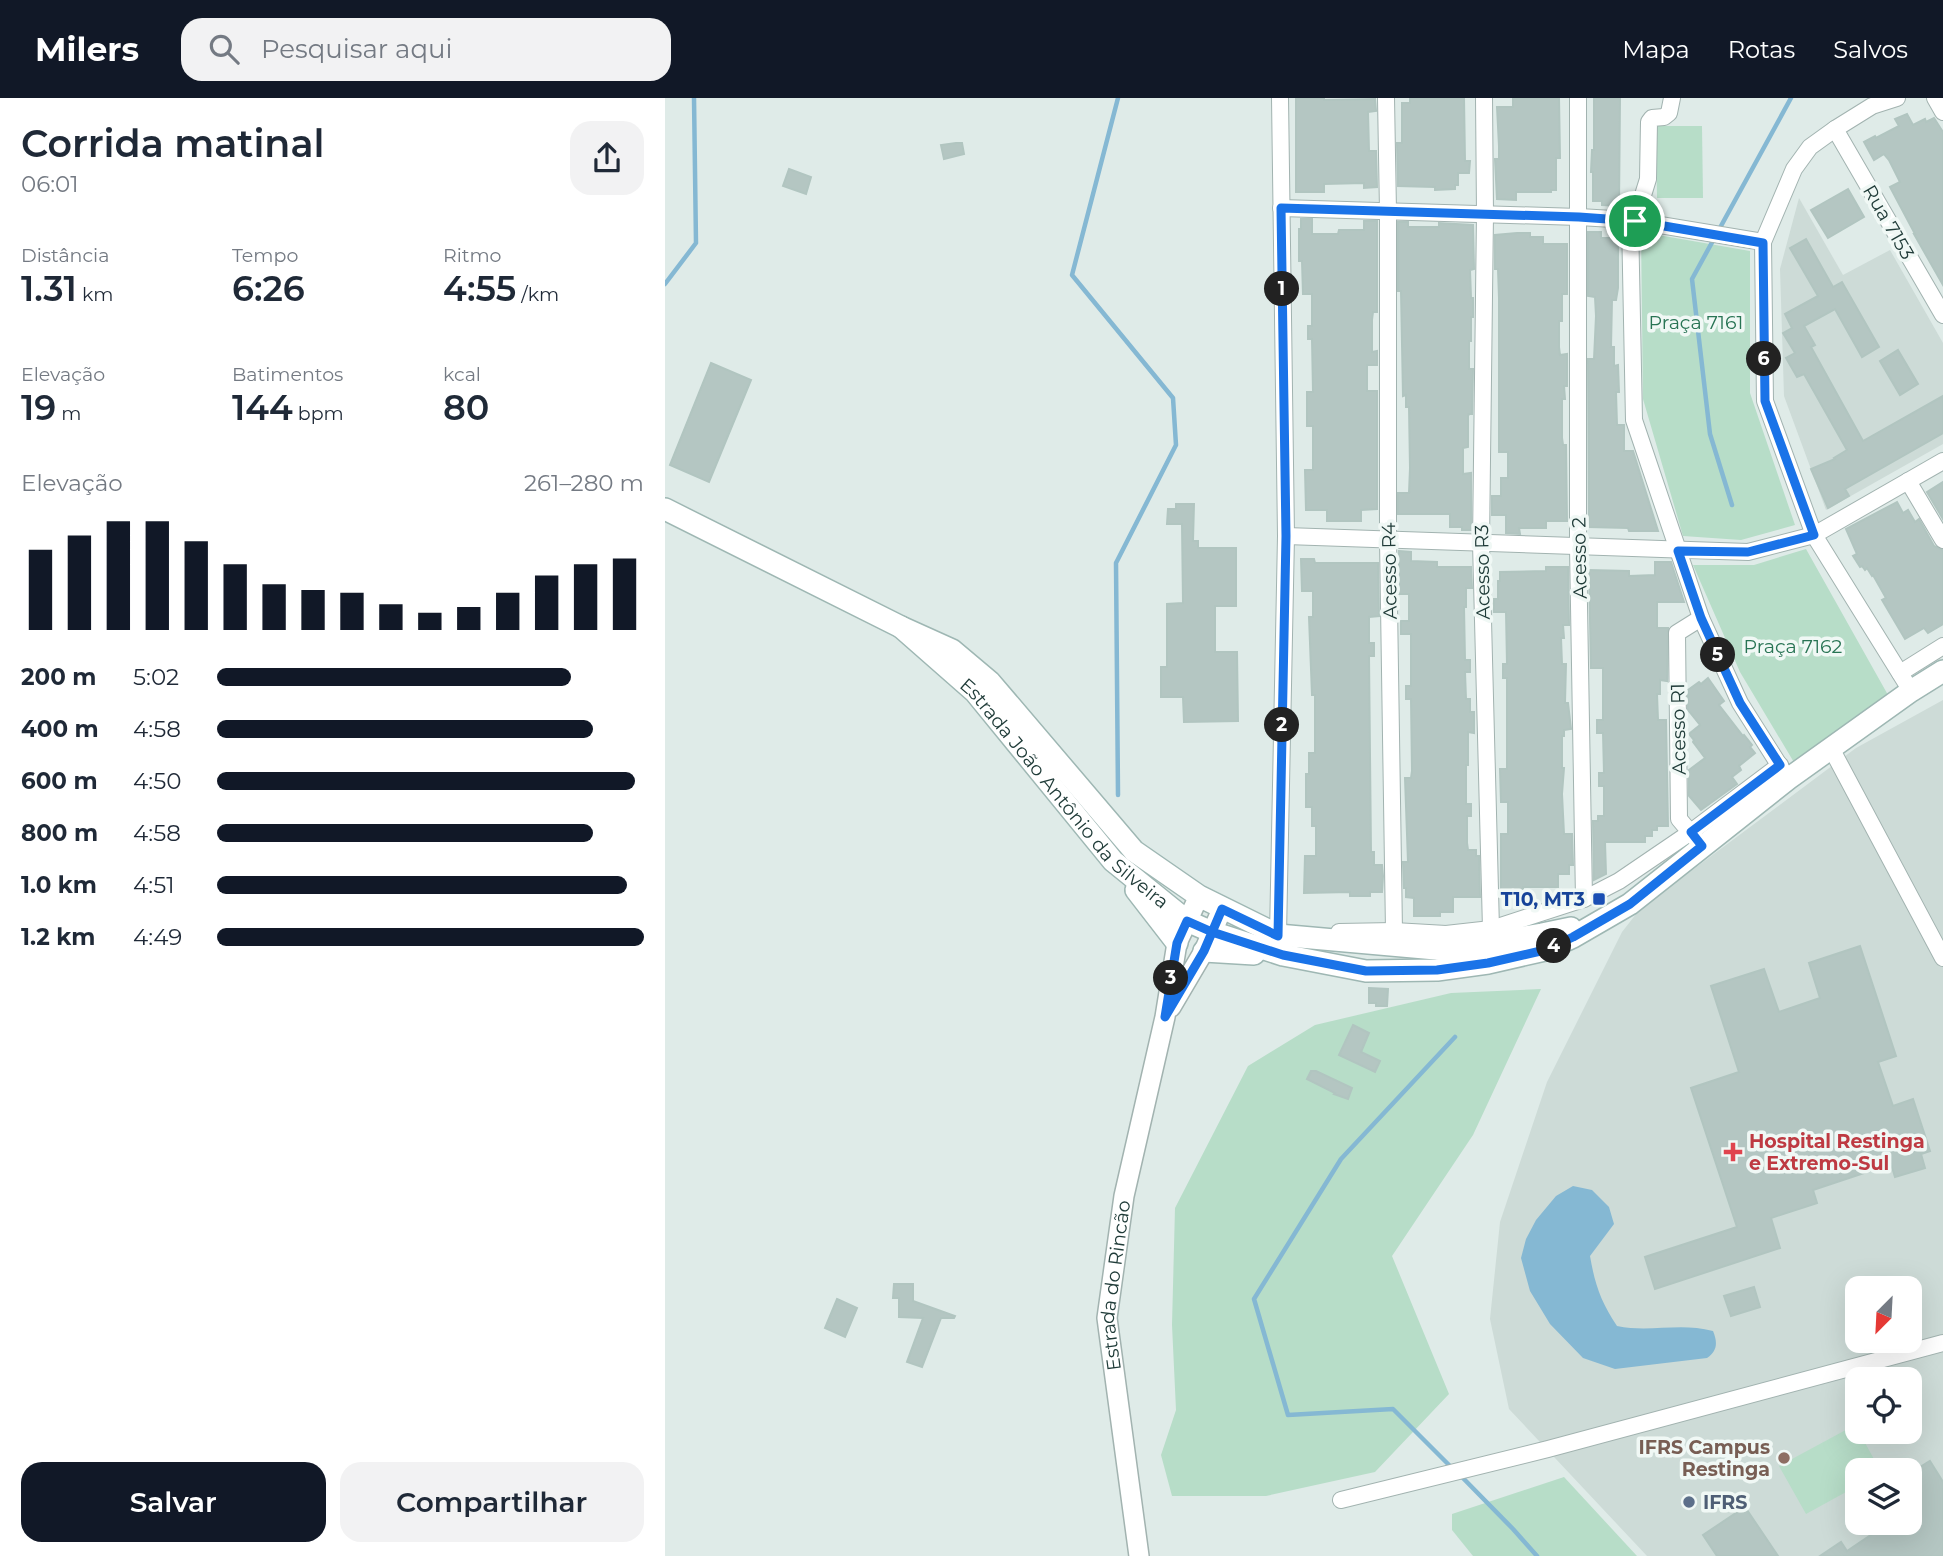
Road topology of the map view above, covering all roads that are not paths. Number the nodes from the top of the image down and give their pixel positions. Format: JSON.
{"nodes":[{"id":1,"x":1280,"y":98,"type":"edge"},
{"id":2,"x":1386,"y":98,"type":"edge"},
{"id":3,"x":1484,"y":98,"type":"edge"},
{"id":4,"x":1578,"y":98,"type":"edge"},
{"id":5,"x":1672,"y":98,"type":"edge"},
{"id":6,"x":1897,"y":98,"type":"edge"},
{"id":7,"x":1935,"y":98,"type":"edge"},
{"id":8,"x":1943,"y":112,"type":"edge"},
{"id":9,"x":1835,"y":129,"type":"junction"},
{"id":10,"x":1281,"y":208,"type":"junction"},
{"id":11,"x":1388,"y":211,"type":"junction"},
{"id":12,"x":1485,"y":214,"type":"junction"},
{"id":13,"x":1579,"y":217,"type":"junction"},
{"id":14,"x":1633,"y":221,"type":"junction"},
{"id":15,"x":1763,"y":243,"type":"junction"},
{"id":16,"x":1943,"y":315,"type":"edge"},
{"id":17,"x":1943,"y":461,"type":"edge"},
{"id":18,"x":1908,"y":481,"type":"junction"},
{"id":19,"x":665,"y":509,"type":"edge"},
{"id":20,"x":1814,"y":535,"type":"junction"},
{"id":21,"x":1286,"y":536,"type":"junction"},
{"id":22,"x":1388,"y":540,"type":"junction"},
{"id":23,"x":1943,"y":540,"type":"edge"},
{"id":24,"x":1481,"y":544,"type":"junction"},
{"id":25,"x":1578,"y":547,"type":"junction"},
{"id":26,"x":1678,"y":551,"type":"junction"},
{"id":27,"x":1701,"y":618,"type":"junction"},
{"id":28,"x":901,"y":627,"type":"junction"},
{"id":29,"x":1943,"y":646,"type":"edge"},
{"id":30,"x":1943,"y":671,"type":"edge"},
{"id":31,"x":1906,"y":682,"type":"junction"},
{"id":32,"x":1831,"y":748,"type":"junction"},
{"id":33,"x":1784,"y":772,"type":"junction"},
{"id":34,"x":1696,"y":839,"type":"junction"},
{"id":35,"x":1113,"y":861,"type":"junction"},
{"id":36,"x":1619,"y":881,"type":"junction"},
{"id":37,"x":1199,"y":896,"type":"junction"},
{"id":38,"x":1584,"y":899,"type":"junction"},
{"id":39,"x":1630,"y":904,"type":"junction"},
{"id":40,"x":1222,"y":909,"type":"junction"},
{"id":41,"x":1603,"y":918,"type":"junction"},
{"id":42,"x":1187,"y":921,"type":"junction"},
{"id":43,"x":1492,"y":929,"type":"junction"},
{"id":44,"x":1394,"y":931,"type":"junction"},
{"id":45,"x":1208,"y":941,"type":"junction"},
{"id":46,"x":1447,"y":942,"type":"junction"},
{"id":47,"x":1177,"y":943,"type":"junction"},
{"id":48,"x":1283,"y":943,"type":"junction"},
{"id":49,"x":1943,"y":958,"type":"edge"},
{"id":50,"x":1165,"y":1017,"type":"junction"},
{"id":51,"x":1943,"y":1343,"type":"edge"},
{"id":52,"x":1341,"y":1500,"type":"dead end"},
{"id":53,"x":1139,"y":1556,"type":"edge"}],
"edges":[{"from":1,"to":10,"type":"street"},
{"from":2,"to":11,"type":"street","name":"Acesso R4"},
{"from":3,"to":12,"type":"street","name":"Acesso R3"},
{"from":4,"to":13,"type":"street","name":"Acesso 2"},
{"from":5,"to":14,"type":"street"},
{"from":6,"to":9,"type":"street"},
{"from":7,"to":8,"type":"street"},
{"from":9,"to":15,"type":"street"},
{"from":9,"to":16,"type":"street","name":"Rua 7153"},
{"from":10,"to":11,"type":"street"},
{"from":10,"to":21,"type":"street"},
{"from":11,"to":12,"type":"street"},
{"from":11,"to":22,"type":"street","name":"Acesso R4"},
{"from":12,"to":13,"type":"street"},
{"from":12,"to":24,"type":"street","name":"Acesso R3"},
{"from":13,"to":14,"type":"street"},
{"from":13,"to":25,"type":"street","name":"Acesso 2"},
{"from":14,"to":15,"type":"street"},
{"from":14,"to":26,"type":"street"},
{"from":15,"to":20,"type":"street"},
{"from":17,"to":18,"type":"street"},
{"from":18,"to":20,"type":"street"},
{"from":18,"to":23,"type":"street"},
{"from":19,"to":28,"type":"main road","name":"Estrada João Antônio da Silveira"},
{"from":20,"to":26,"type":"street"},
{"from":20,"to":31,"type":"street"},
{"from":21,"to":22,"type":"street"},
{"from":21,"to":48,"type":"street"},
{"from":22,"to":24,"type":"street"},
{"from":22,"to":44,"type":"street","name":"Acesso R4"},
{"from":24,"to":25,"type":"street"},
{"from":24,"to":43,"type":"street","name":"Acesso R3"},
{"from":25,"to":26,"type":"street"},
{"from":25,"to":38,"type":"street","name":"Acesso 2"},
{"from":26,"to":27,"type":"street"},
{"from":27,"to":33,"type":"street"},
{"from":27,"to":34,"type":"street","name":"Acesso R1"},
{"from":28,"to":35,"type":"main road","name":"Estrada João Antônio da Silveira"},
{"from":28,"to":37,"type":"main road","name":"Estrada João Antônio da Silveira"},
{"from":29,"to":31,"type":"street","name":"Estrada João Antônio da Silveira"},
{"from":30,"to":31,"type":"main road","name":"Estrada João Antônio da Silveira"},
{"from":31,"to":32,"type":"main road","name":"Estrada João Antônio da Silveira"},
{"from":32,"to":33,"type":"main road","name":"Estrada João Antônio da Silveira"},
{"from":32,"to":49,"type":"street"},
{"from":33,"to":34,"type":"main road","name":"Estrada João Antônio da Silveira"},
{"from":34,"to":36,"type":"street","name":"Estrada João Antônio da Silveira"},
{"from":34,"to":39,"type":"main road","name":"Estrada João Antônio da Silveira"},
{"from":35,"to":42,"type":"main road","name":"Estrada João Antônio da Silveira"},
{"from":35,"to":47,"type":"main road"},
{"from":36,"to":38,"type":"street","name":"Estrada João Antônio da Silveira"},
{"from":36,"to":39,"type":"street"},
{"from":37,"to":40,"type":"main road","name":"Estrada João Antônio da Silveira"},
{"from":37,"to":42,"type":"street","name":"Estrada do Rincão"},
{"from":38,"to":43,"type":"street","name":"Estrada João Antônio da Silveira"},
{"from":39,"to":41,"type":"main road","name":"Estrada João Antônio da Silveira"},
{"from":40,"to":45,"type":"street","name":"Estrada do Rincão"},
{"from":40,"to":48,"type":"main road","name":"Estrada João Antônio da Silveira"},
{"from":41,"to":46,"type":"main road","name":"Estrada João Antônio da Silveira"},
{"from":41,"to":48,"type":"main road","name":"Estrada João Antônio da Silveira"},
{"from":42,"to":45,"type":"main road","name":"Estrada João Antônio da Silveira"},
{"from":42,"to":47,"type":"street","name":"Estrada do Rincão"},
{"from":43,"to":46,"type":"street","name":"Estrada João Antônio da Silveira"},
{"from":44,"to":46,"type":"street","name":"Estrada João Antônio da Silveira"},
{"from":44,"to":48,"type":"street","name":"Estrada João Antônio da Silveira"},
{"from":45,"to":48,"type":"main road"},
{"from":45,"to":50,"type":"street","name":"Estrada do Rincão"},
{"from":46,"to":48,"type":"main road","name":"Estrada João Antônio da Silveira"},
{"from":47,"to":50,"type":"street","name":"Estrada do Rincão"},
{"from":50,"to":53,"type":"street","name":"Estrada do Rincão"},
{"from":51,"to":52,"type":"street"}]}
